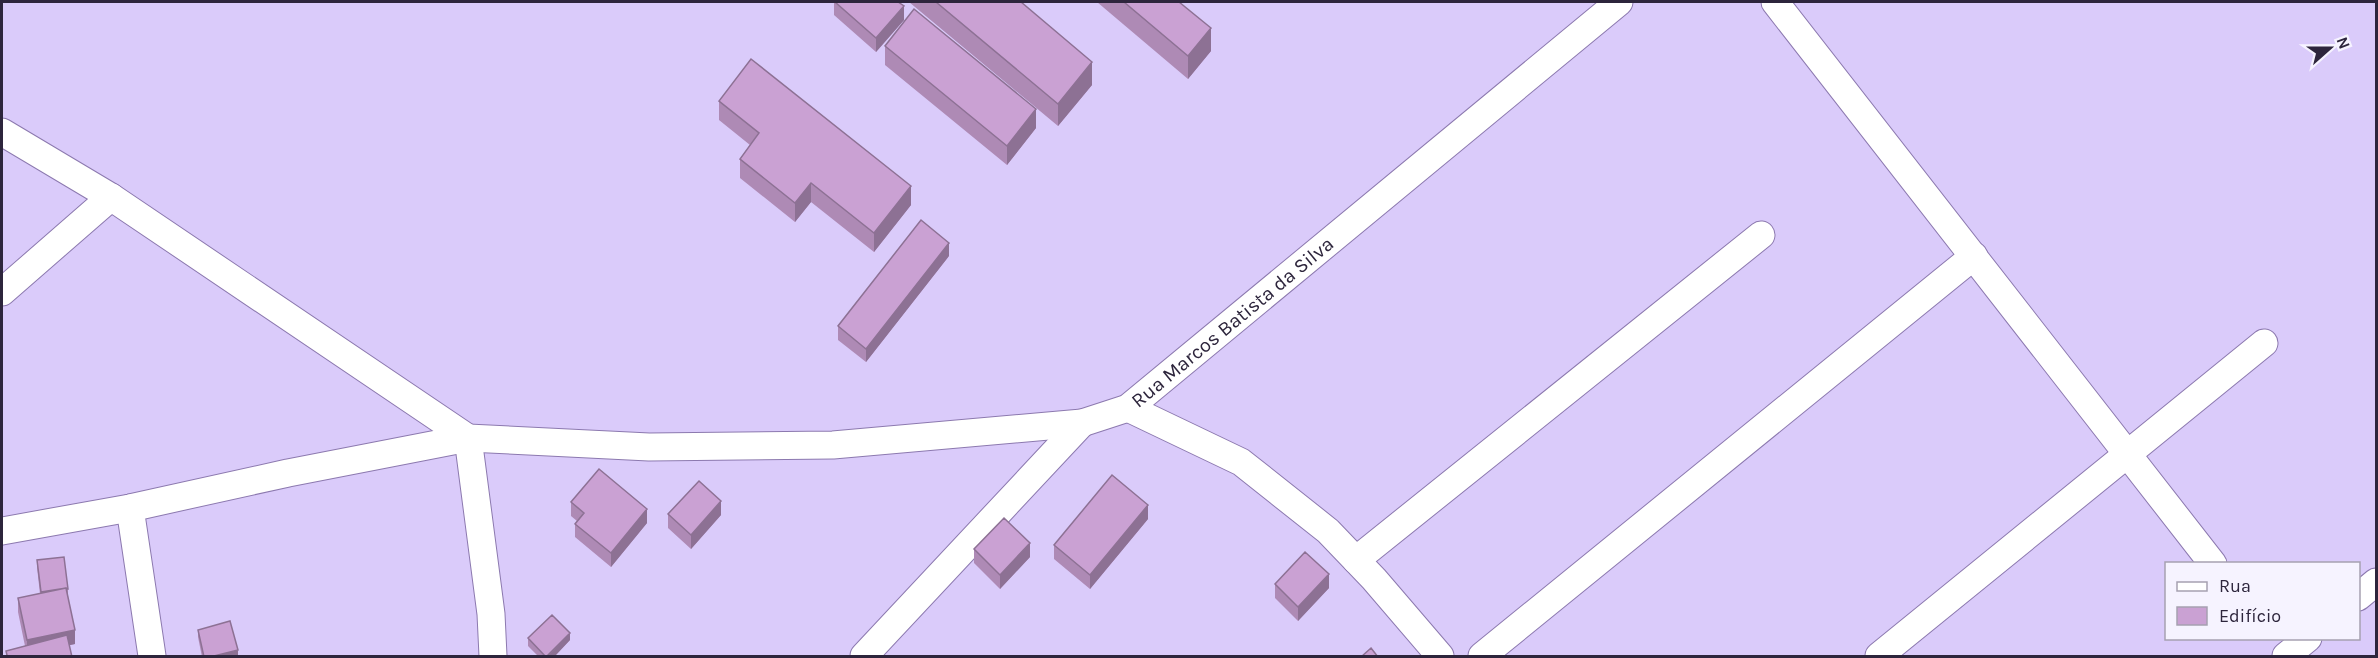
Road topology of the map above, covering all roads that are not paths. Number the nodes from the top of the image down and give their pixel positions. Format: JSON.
{"nodes":[{"id":1,"x":1619,"y":2,"type":"edge"},
{"id":2,"x":1776,"y":2,"type":"edge"},
{"id":3,"x":2,"y":132,"type":"edge"},
{"id":4,"x":111,"y":197,"type":"junction"},
{"id":5,"x":1761,"y":235,"type":"dead end"},
{"id":6,"x":1974,"y":256,"type":"junction"},
{"id":7,"x":2,"y":292,"type":"edge"},
{"id":8,"x":2264,"y":343,"type":"dead end"},
{"id":9,"x":1128,"y":408,"type":"junction"},
{"id":10,"x":1082,"y":423,"type":"junction"},
{"id":11,"x":468,"y":438,"type":"junction"},
{"id":12,"x":2128,"y":454,"type":"junction"},
{"id":13,"x":130,"y":508,"type":"junction"},
{"id":14,"x":2,"y":531,"type":"edge"},
{"id":15,"x":1356,"y":560,"type":"junction"},
{"id":16,"x":2211,"y":562,"type":"edge"},
{"id":17,"x":2376,"y":582,"type":"edge"},
{"id":18,"x":2360,"y":595,"type":"edge"},
{"id":19,"x":2272,"y":640,"type":"edge"},
{"id":20,"x":2307,"y":640,"type":"edge"},
{"id":21,"x":152,"y":657,"type":"edge"},
{"id":22,"x":493,"y":657,"type":"edge"},
{"id":23,"x":864,"y":657,"type":"edge"},
{"id":24,"x":1440,"y":657,"type":"edge"},
{"id":25,"x":1482,"y":657,"type":"edge"},
{"id":26,"x":1880,"y":657,"type":"edge"},
{"id":27,"x":2286,"y":657,"type":"edge"}],
"edges":[{"from":1,"to":9,"type":"street","name":"Rua Marcos Batista da Silva"},
{"from":2,"to":6,"type":"street"},
{"from":3,"to":4,"type":"street"},
{"from":4,"to":7,"type":"street"},
{"from":4,"to":11,"type":"street"},
{"from":5,"to":15,"type":"street"},
{"from":6,"to":12,"type":"street"},
{"from":6,"to":25,"type":"street"},
{"from":8,"to":12,"type":"street"},
{"from":9,"to":10,"type":"street"},
{"from":9,"to":15,"type":"street","name":"Rua Marcos Batista da Silva"},
{"from":10,"to":11,"type":"street"},
{"from":10,"to":23,"type":"street"},
{"from":11,"to":13,"type":"street"},
{"from":11,"to":22,"type":"street"},
{"from":12,"to":16,"type":"street"},
{"from":12,"to":26,"type":"street"},
{"from":13,"to":14,"type":"street"},
{"from":13,"to":21,"type":"street"},
{"from":15,"to":24,"type":"street","name":"Rua Marcos Batista da Silva"},
{"from":17,"to":18,"type":"street"},
{"from":19,"to":27,"type":"street"},
{"from":20,"to":27,"type":"street"}]}
